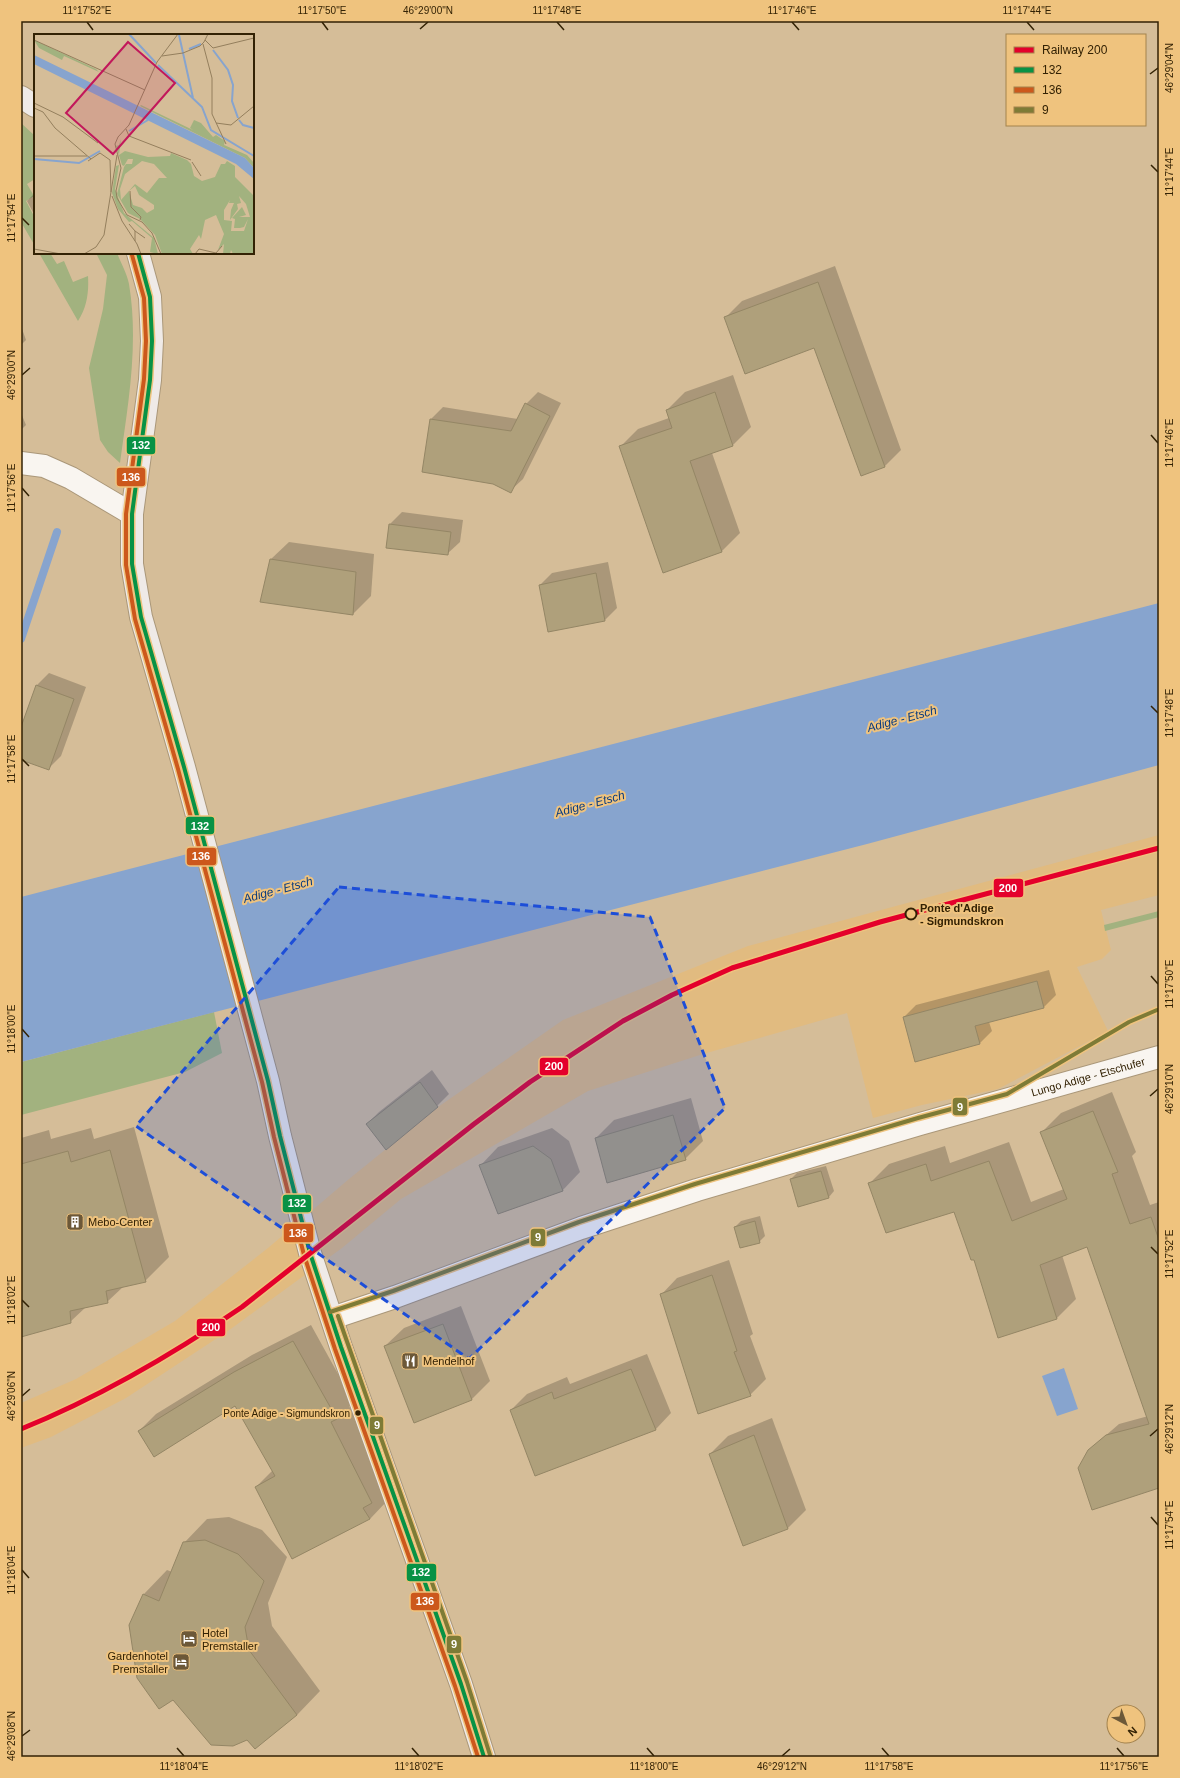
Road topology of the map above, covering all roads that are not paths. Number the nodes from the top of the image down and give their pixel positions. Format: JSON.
{"nodes":[{"id":1,"x":21,"y":97,"type":"edge"},
{"id":2,"x":34,"y":105,"type":"edge"},
{"id":3,"x":138,"y":254,"type":"edge"},
{"id":4,"x":21,"y":463,"type":"edge"},
{"id":5,"x":132,"y":514,"type":"junction"},
{"id":6,"x":1159,"y":1057,"type":"edge"},
{"id":7,"x":332,"y":1318,"type":"junction"},
{"id":8,"x":484,"y":1757,"type":"edge"}],
"edges":[{"from":1,"to":2,"type":"main road"},
{"from":3,"to":5,"type":"main road"},
{"from":4,"to":5,"type":"street"},
{"from":5,"to":7,"type":"main road"},
{"from":6,"to":7,"type":"street","name":"Lungo Adige - Etschufer"},
{"from":7,"to":8,"type":"main road"}]}
